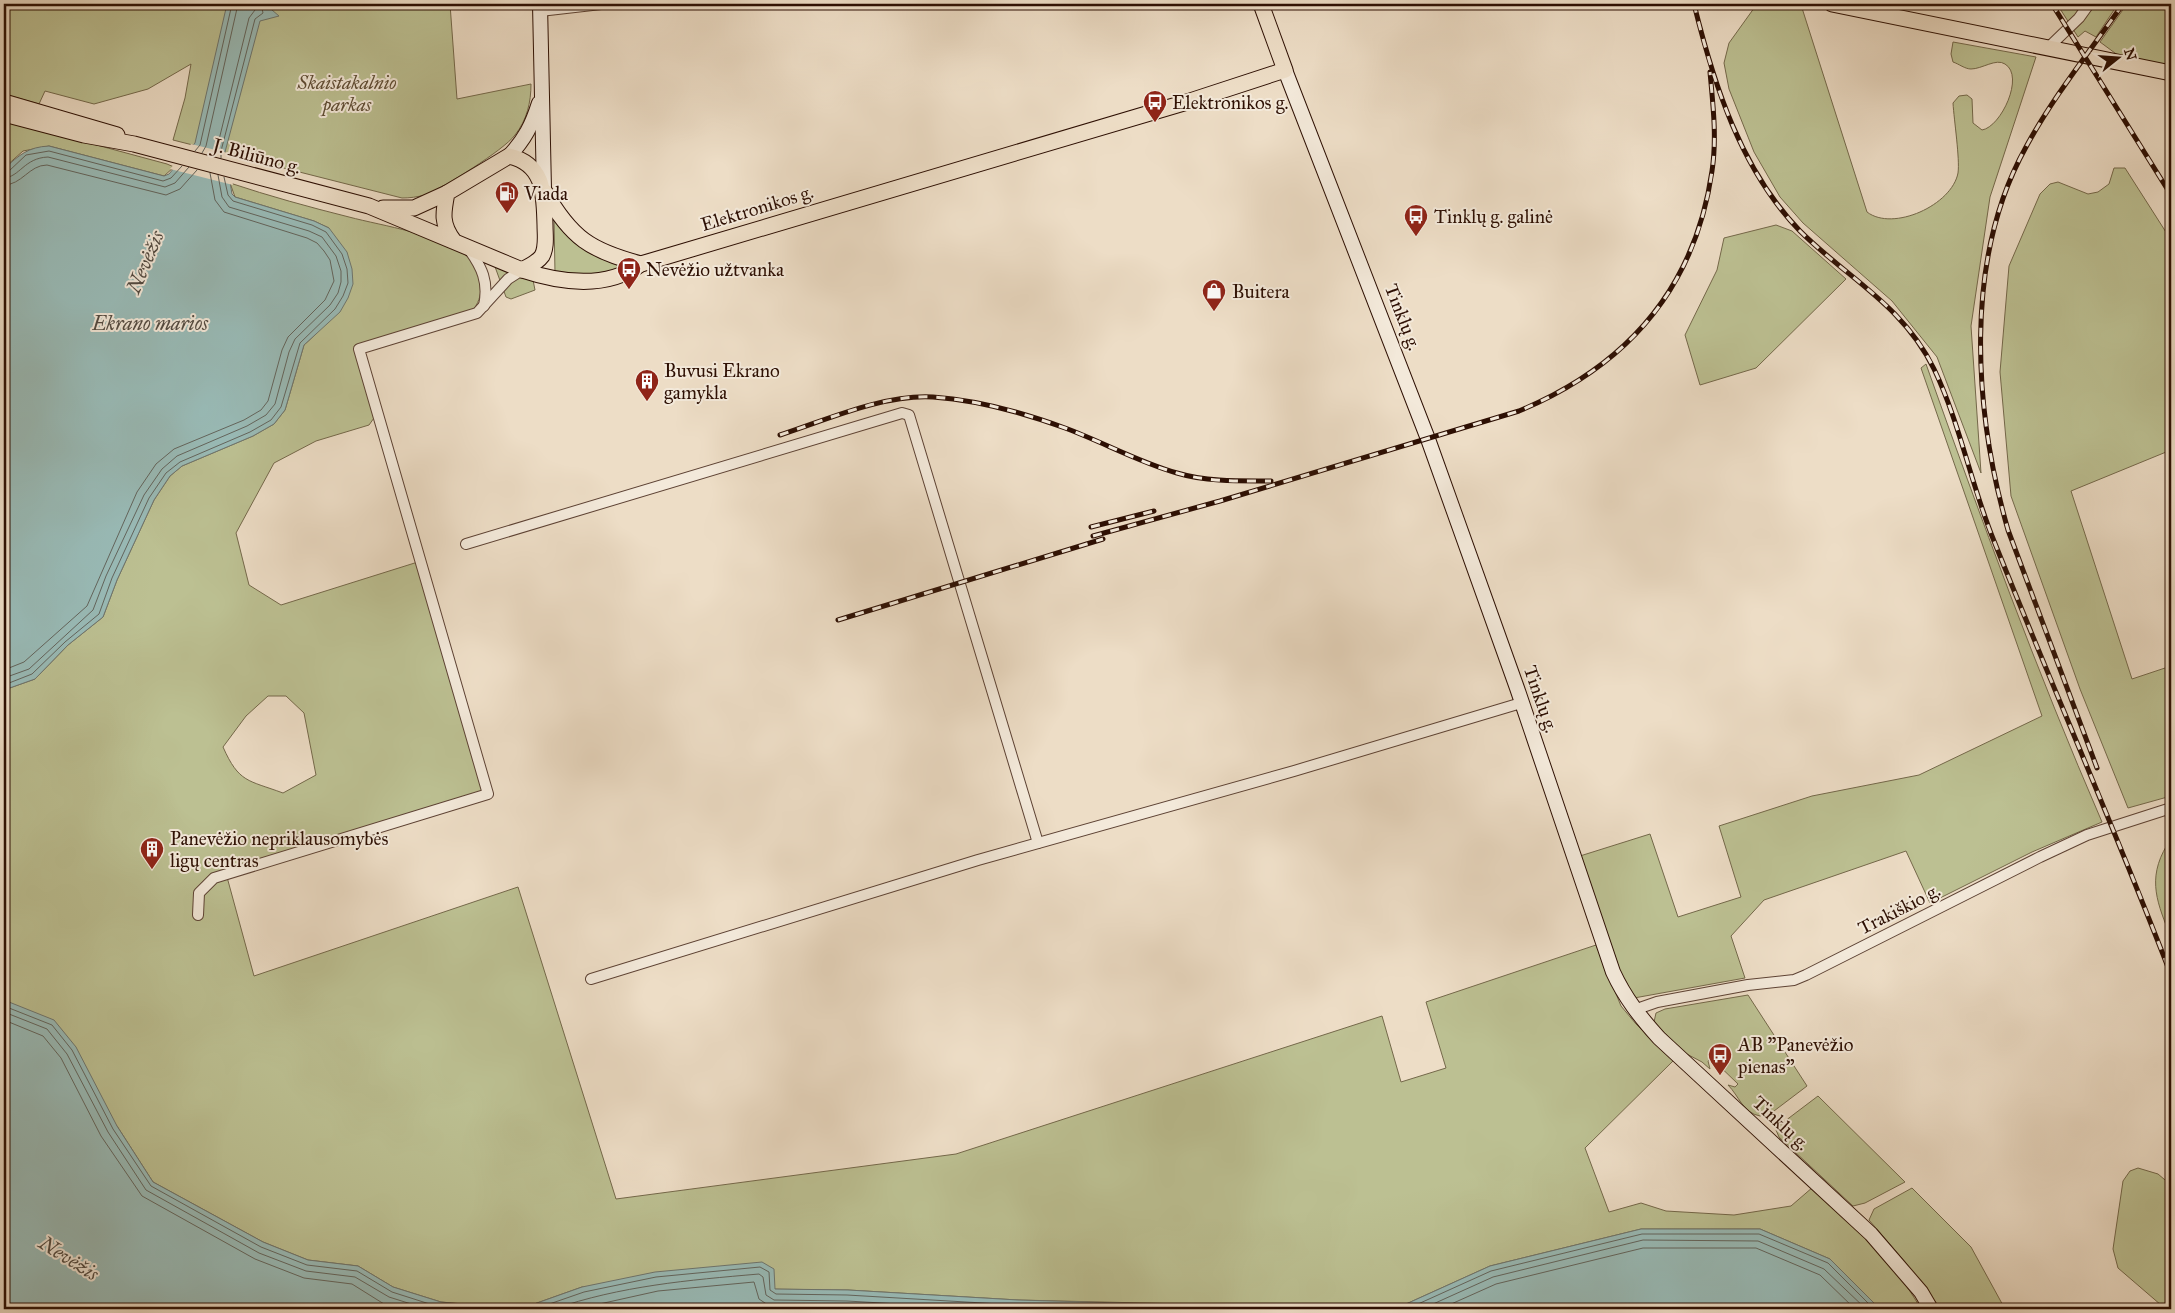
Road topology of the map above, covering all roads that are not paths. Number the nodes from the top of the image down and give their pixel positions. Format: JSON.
{"nodes":[{"id":1,"x":601,"y":4,"type":"edge"},
{"id":2,"x":1261,"y":4,"type":"edge"},
{"id":3,"x":1832,"y":4,"type":"edge"},
{"id":4,"x":2089,"y":4,"type":"edge"},
{"id":5,"x":540,"y":7,"type":"edge"},
{"id":6,"x":2051,"y":49,"type":"junction"},
{"id":7,"x":1285,"y":70,"type":"junction"},
{"id":8,"x":2171,"y":73,"type":"edge"},
{"id":9,"x":542,"y":93,"type":"junction"},
{"id":10,"x":4,"y":102,"type":"edge"},
{"id":11,"x":4,"y":114,"type":"edge"},
{"id":12,"x":134,"y":144,"type":"junction"},
{"id":13,"x":510,"y":156,"type":"junction"},
{"id":14,"x":544,"y":190,"type":"junction"},
{"id":15,"x":447,"y":193,"type":"junction"},
{"id":16,"x":369,"y":206,"type":"junction"},
{"id":17,"x":460,"y":243,"type":"junction"},
{"id":18,"x":642,"y":264,"type":"junction"},
{"id":19,"x":522,"y":270,"type":"junction"},
{"id":20,"x":483,"y":309,"type":"junction"},
{"id":21,"x":466,"y":544,"type":"dead end"},
{"id":22,"x":1522,"y":703,"type":"junction"},
{"id":23,"x":2171,"y":808,"type":"edge"},
{"id":24,"x":1038,"y":843,"type":"junction"},
{"id":25,"x":198,"y":915,"type":"dead end"},
{"id":26,"x":591,"y":979,"type":"dead end"},
{"id":27,"x":1634,"y":1010,"type":"junction"},
{"id":28,"x":1931,"y":1309,"type":"edge"}],
"edges":[{"from":1,"to":5,"type":"street"},
{"from":2,"to":7,"type":"main road","name":"Tinklų g."},
{"from":3,"to":6,"type":"main road"},
{"from":4,"to":6,"type":"street"},
{"from":5,"to":9,"type":"main road"},
{"from":6,"to":8,"type":"main road"},
{"from":7,"to":18,"type":"main road","name":"Elektronikos g."},
{"from":7,"to":22,"type":"main road","name":"Tinklų g."},
{"from":9,"to":13,"type":"main road"},
{"from":9,"to":14,"type":"main road"},
{"from":10,"to":12,"type":"main road","name":"J. Biliūno g."},
{"from":11,"to":12,"type":"main road","name":"J. Biliūno g."},
{"from":12,"to":16,"type":"main road","name":"J. Biliūno g."},
{"from":13,"to":14,"type":"main road"},
{"from":13,"to":15,"type":"main road"},
{"from":14,"to":18,"type":"main road"},
{"from":14,"to":19,"type":"main road"},
{"from":15,"to":16,"type":"main road","name":"J. Biliūno g."},
{"from":15,"to":17,"type":"main road"},
{"from":16,"to":17,"type":"main road","name":"J. Biliūno g."},
{"from":17,"to":19,"type":"main road"},
{"from":17,"to":20,"type":"street"},
{"from":18,"to":19,"type":"main road","name":"Elektronikos g."},
{"from":19,"to":20,"type":"street"},
{"from":20,"to":25,"type":"street"},
{"from":21,"to":24,"type":"street"},
{"from":22,"to":24,"type":"street"},
{"from":22,"to":27,"type":"main road","name":"Tinklų g."},
{"from":23,"to":27,"type":"street","name":"Trakiškio g."},
{"from":24,"to":26,"type":"street"},
{"from":27,"to":28,"type":"main road","name":"Tinklų g."}]}
